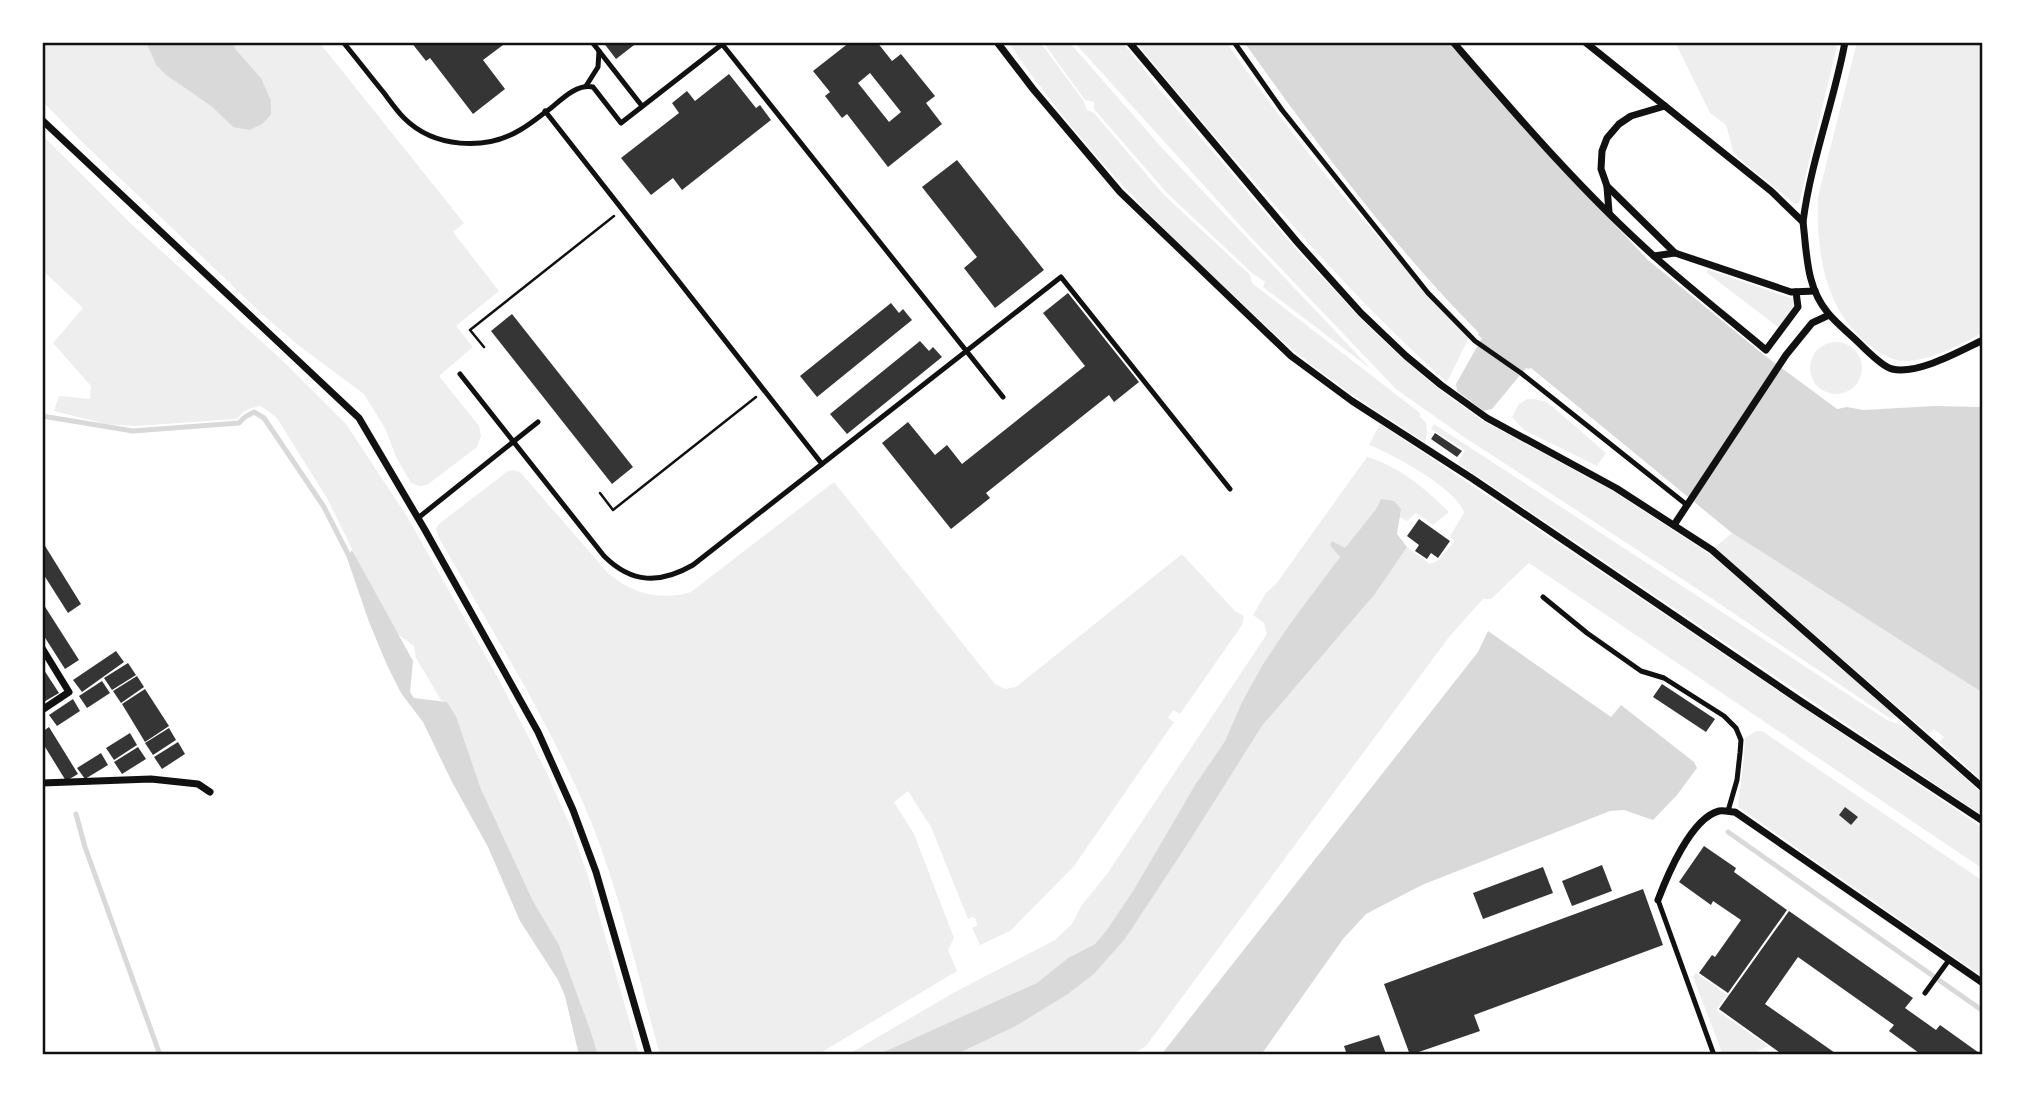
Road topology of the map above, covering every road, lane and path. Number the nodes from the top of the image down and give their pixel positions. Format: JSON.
{"nodes":[{"id":1,"x":343,"y":42,"type":"edge"},
{"id":2,"x":592,"y":42,"type":"edge"},
{"id":3,"x":997,"y":42,"type":"edge"},
{"id":4,"x":1129,"y":42,"type":"edge"},
{"id":5,"x":1234,"y":42,"type":"edge"},
{"id":6,"x":1453,"y":42,"type":"edge"},
{"id":7,"x":1585,"y":42,"type":"edge"},
{"id":8,"x":1846,"y":42,"type":"edge"},
{"id":9,"x":724,"y":43,"type":"edge"},
{"id":10,"x":599,"y":51,"type":"junction"},
{"id":11,"x":586,"y":86,"type":"junction"},
{"id":12,"x":642,"y":106,"type":"junction"},
{"id":13,"x":1665,"y":106,"type":"junction"},
{"id":14,"x":545,"y":111,"type":"junction"},
{"id":15,"x":42,"y":120,"type":"edge"},
{"id":16,"x":1606,"y":186,"type":"junction"},
{"id":17,"x":622,"y":210,"type":"junction"},
{"id":18,"x":1609,"y":212,"type":"junction"},
{"id":19,"x":1803,"y":222,"type":"junction"},
{"id":20,"x":1675,"y":253,"type":"junction"},
{"id":21,"x":1654,"y":256,"type":"junction"},
{"id":22,"x":1796,"y":292,"type":"junction"},
{"id":23,"x":1815,"y":292,"type":"junction"},
{"id":24,"x":1829,"y":315,"type":"junction"},
{"id":25,"x":1983,"y":340,"type":"edge"},
{"id":26,"x":484,"y":347,"type":"dead end"},
{"id":27,"x":966,"y":351,"type":"junction"},
{"id":28,"x":460,"y":374,"type":"dead end"},
{"id":29,"x":765,"y":390,"type":"junction"},
{"id":30,"x":1003,"y":397,"type":"dead end"},
{"id":31,"x":538,"y":422,"type":"dead end"},
{"id":32,"x":513,"y":441,"type":"junction"},
{"id":33,"x":822,"y":464,"type":"junction"},
{"id":34,"x":1230,"y":489,"type":"dead end"},
{"id":35,"x":600,"y":493,"type":"dead end"},
{"id":36,"x":1688,"y":504,"type":"junction"},
{"id":37,"x":418,"y":518,"type":"junction"},
{"id":38,"x":1674,"y":525,"type":"junction"},
{"id":39,"x":1543,"y":597,"type":"dead end"},
{"id":40,"x":42,"y":648,"type":"edge"},
{"id":41,"x":42,"y":710,"type":"edge"},
{"id":42,"x":42,"y":783,"type":"edge"},
{"id":43,"x":1983,"y":788,"type":"edge"},
{"id":44,"x":210,"y":792,"type":"dead end"},
{"id":45,"x":1728,"y":811,"type":"junction"},
{"id":46,"x":1983,"y":821,"type":"edge"},
{"id":47,"x":1658,"y":900,"type":"joint"},
{"id":48,"x":1949,"y":960,"type":"junction"},
{"id":49,"x":1983,"y":984,"type":"edge"},
{"id":50,"x":1925,"y":993,"type":"dead end"},
{"id":51,"x":649,"y":1055,"type":"edge"},
{"id":52,"x":1714,"y":1055,"type":"edge"}],
"edges":[{"from":1,"to":14,"type":"lane"},
{"from":2,"to":10,"type":"lane"},
{"from":3,"to":46,"type":"street"},
{"from":4,"to":38,"type":"street"},
{"from":5,"to":36,"type":"lane"},
{"from":6,"to":18,"type":"street"},
{"from":7,"to":13,"type":"street"},
{"from":8,"to":19,"type":"street"},
{"from":9,"to":12,"type":"lane"},
{"from":9,"to":27,"type":"lane"},
{"from":10,"to":11,"type":"lane"},
{"from":10,"to":12,"type":"lane"},
{"from":11,"to":12,"type":"lane"},
{"from":11,"to":14,"type":"lane"},
{"from":13,"to":16,"type":"street"},
{"from":13,"to":19,"type":"street"},
{"from":14,"to":17,"type":"lane"},
{"from":15,"to":37,"type":"street"},
{"from":16,"to":18,"type":"street"},
{"from":16,"to":20,"type":"street"},
{"from":17,"to":26,"type":"path"},
{"from":17,"to":29,"type":"lane"},
{"from":18,"to":21,"type":"street"},
{"from":19,"to":23,"type":"street"},
{"from":20,"to":21,"type":"street"},
{"from":20,"to":22,"type":"street"},
{"from":21,"to":22,"type":"street"},
{"from":22,"to":23,"type":"street"},
{"from":23,"to":24,"type":"street"},
{"from":24,"to":25,"type":"street"},
{"from":24,"to":36,"type":"street"},
{"from":27,"to":30,"type":"lane"},
{"from":27,"to":33,"type":"lane"},
{"from":27,"to":34,"type":"lane"},
{"from":28,"to":32,"type":"lane"},
{"from":29,"to":33,"type":"lane"},
{"from":29,"to":35,"type":"path"},
{"from":31,"to":32,"type":"lane"},
{"from":32,"to":33,"type":"lane"},
{"from":32,"to":37,"type":"lane"},
{"from":36,"to":38,"type":"street"},
{"from":37,"to":51,"type":"street"},
{"from":38,"to":43,"type":"street"},
{"from":39,"to":45,"type":"lane"},
{"from":40,"to":41,"type":"street"},
{"from":42,"to":44,"type":"street"},
{"from":45,"to":47,"type":"street"},
{"from":45,"to":48,"type":"street"},
{"from":47,"to":52,"type":"lane"},
{"from":48,"to":49,"type":"street"},
{"from":48,"to":50,"type":"lane"}]}
